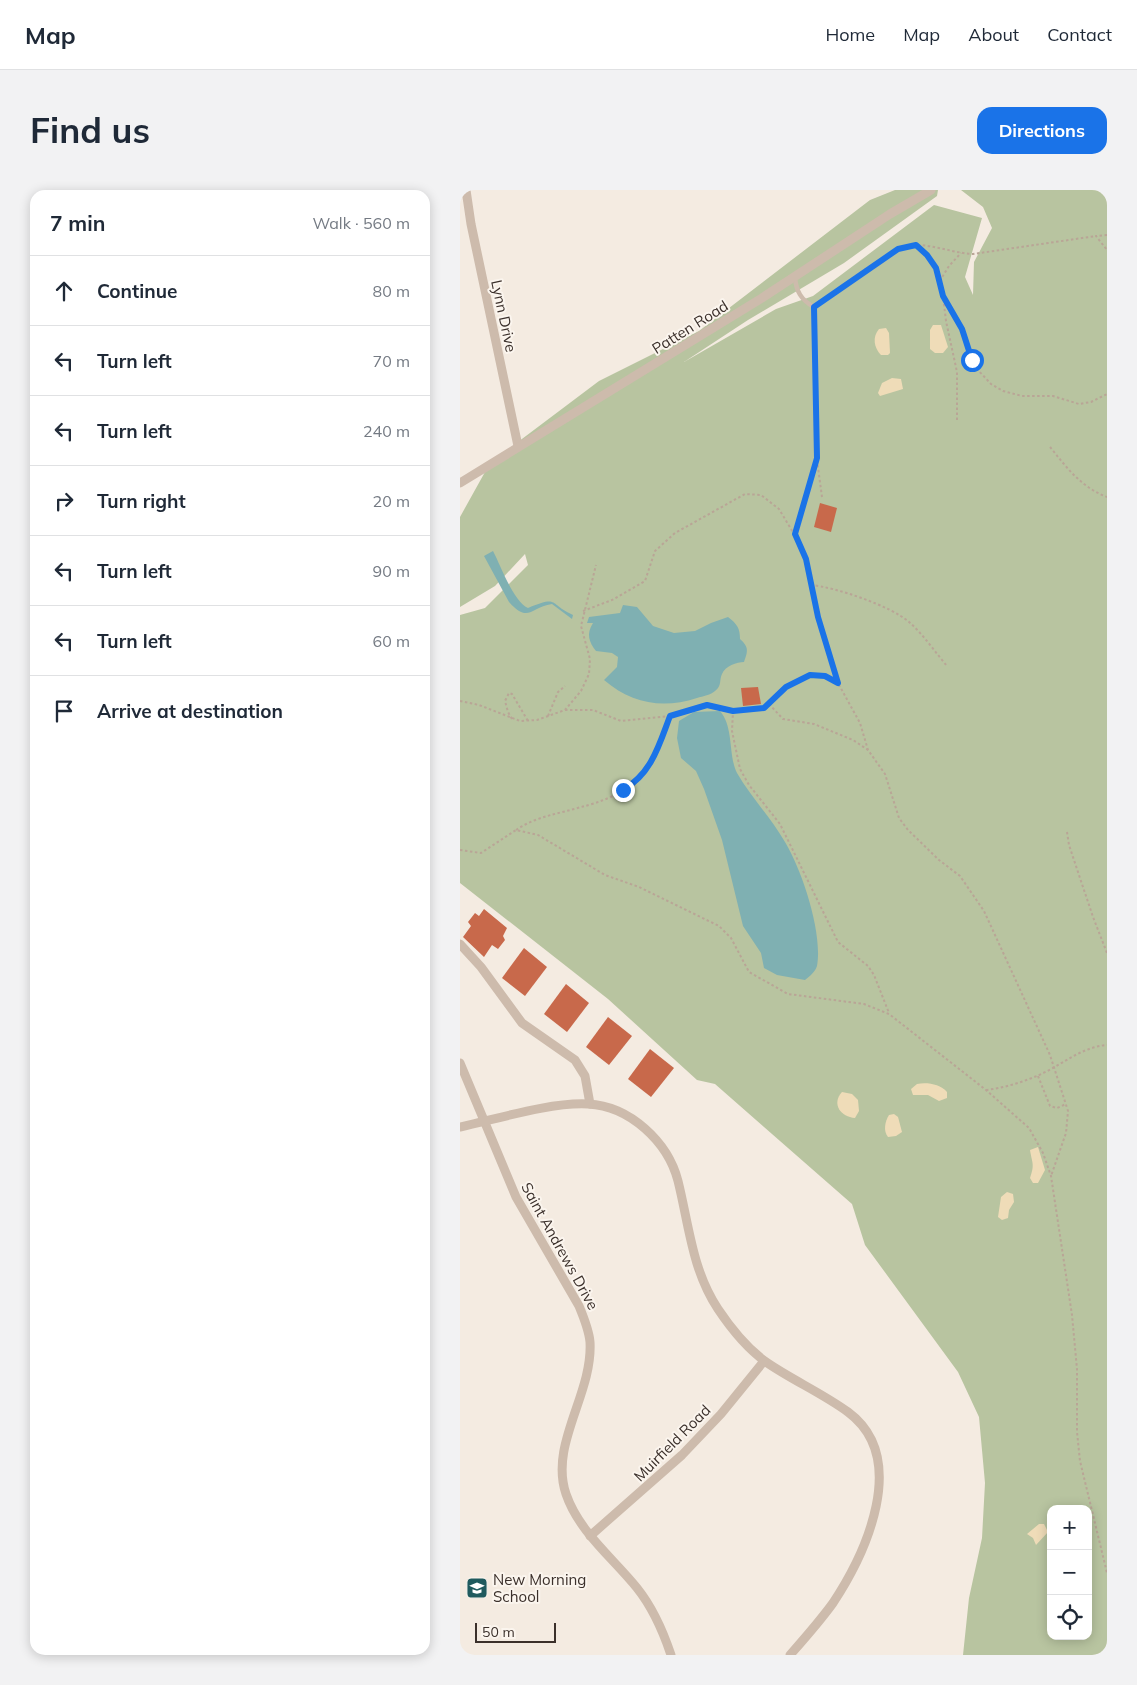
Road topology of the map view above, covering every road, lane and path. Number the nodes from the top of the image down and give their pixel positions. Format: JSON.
{"nodes":[{"id":1,"x":466,"y":190,"type":"edge"},
{"id":2,"x":931,"y":190,"type":"edge"},
{"id":3,"x":1107,"y":235,"type":"edge"},
{"id":4,"x":1096,"y":236,"type":"junction"},
{"id":5,"x":916,"y":245,"type":"junction"},
{"id":6,"x":1107,"y":250,"type":"edge"},
{"id":7,"x":961,"y":253,"type":"junction"},
{"id":8,"x":795,"y":277,"type":"junction"},
{"id":9,"x":941,"y":280,"type":"junction"},
{"id":10,"x":943,"y":296,"type":"junction"},
{"id":11,"x":814,"y":307,"type":"junction"},
{"id":12,"x":1107,"y":394,"type":"edge"},
{"id":13,"x":957,"y":420,"type":"dead end"},
{"id":14,"x":518,"y":446,"type":"junction"},
{"id":15,"x":1050,"y":447,"type":"dead end"},
{"id":16,"x":817,"y":458,"type":"junction"},
{"id":17,"x":460,"y":483,"type":"edge"},
{"id":18,"x":822,"y":497,"type":"dead end"},
{"id":19,"x":1107,"y":497,"type":"edge"},
{"id":20,"x":795,"y":534,"type":"junction"},
{"id":21,"x":596,"y":565,"type":"dead end"},
{"id":22,"x":811,"y":585,"type":"junction"},
{"id":23,"x":583,"y":611,"type":"junction"},
{"id":24,"x":948,"y":666,"type":"dead end"},
{"id":25,"x":838,"y":683,"type":"junction"},
{"id":26,"x":565,"y":686,"type":"dead end"},
{"id":27,"x":460,"y":701,"type":"edge"},
{"id":28,"x":769,"y":704,"type":"junction"},
{"id":29,"x":565,"y":710,"type":"junction"},
{"id":30,"x":733,"y":711,"type":"junction"},
{"id":31,"x":548,"y":716,"type":"junction"},
{"id":32,"x":670,"y":716,"type":"junction"},
{"id":33,"x":514,"y":720,"type":"junction"},
{"id":34,"x":528,"y":721,"type":"junction"},
{"id":35,"x":868,"y":750,"type":"junction"},
{"id":36,"x":516,"y":830,"type":"junction"},
{"id":37,"x":1067,"y":832,"type":"dead end"},
{"id":38,"x":460,"y":850,"type":"edge"},
{"id":39,"x":460,"y":944,"type":"edge"},
{"id":40,"x":1107,"y":953,"type":"edge"},
{"id":41,"x":889,"y":1014,"type":"junction"},
{"id":42,"x":1107,"y":1045,"type":"edge"},
{"id":43,"x":460,"y":1063,"type":"edge"},
{"id":44,"x":1055,"y":1067,"type":"junction"},
{"id":45,"x":1038,"y":1076,"type":"junction"},
{"id":46,"x":986,"y":1090,"type":"junction"},
{"id":47,"x":590,"y":1104,"type":"junction"},
{"id":48,"x":1066,"y":1104,"type":"junction"},
{"id":49,"x":484,"y":1122,"type":"junction"},
{"id":50,"x":460,"y":1127,"type":"edge"},
{"id":51,"x":1051,"y":1176,"type":"junction"},
{"id":52,"x":764,"y":1361,"type":"junction"},
{"id":53,"x":590,"y":1536,"type":"junction"},
{"id":54,"x":1107,"y":1573,"type":"edge"},
{"id":55,"x":671,"y":1655,"type":"edge"},
{"id":56,"x":790,"y":1655,"type":"edge"}],
"edges":[{"from":1,"to":14,"type":"street","name":"Lynn Drive"},
{"from":2,"to":8,"type":"street","name":"Patten Road"},
{"from":3,"to":4,"type":"path"},
{"from":4,"to":6,"type":"path"},
{"from":4,"to":7,"type":"path"},
{"from":5,"to":7,"type":"path"},
{"from":5,"to":9,"type":"path"},
{"from":5,"to":11,"type":"path"},
{"from":7,"to":9,"type":"path"},
{"from":8,"to":11,"type":"lane"},
{"from":8,"to":14,"type":"street","name":"Patten Road"},
{"from":9,"to":10,"type":"path"},
{"from":10,"to":12,"type":"path"},
{"from":10,"to":13,"type":"path"},
{"from":11,"to":16,"type":"path"},
{"from":14,"to":17,"type":"street","name":"Patten Road"},
{"from":15,"to":19,"type":"path"},
{"from":16,"to":18,"type":"path"},
{"from":16,"to":20,"type":"path"},
{"from":20,"to":22,"type":"path"},
{"from":20,"to":23,"type":"path"},
{"from":21,"to":23,"type":"path"},
{"from":22,"to":24,"type":"path"},
{"from":22,"to":25,"type":"path"},
{"from":23,"to":29,"type":"path"},
{"from":25,"to":28,"type":"path"},
{"from":25,"to":35,"type":"path"},
{"from":26,"to":31,"type":"path"},
{"from":27,"to":33,"type":"path"},
{"from":28,"to":30,"type":"path"},
{"from":28,"to":35,"type":"path"},
{"from":29,"to":31,"type":"path"},
{"from":29,"to":32,"type":"path"},
{"from":30,"to":32,"type":"path"},
{"from":30,"to":41,"type":"path"},
{"from":31,"to":34,"type":"path"},
{"from":32,"to":36,"type":"path"},
{"from":33,"to":34,"type":"path"},
{"from":33,"to":34,"type":"path"},
{"from":35,"to":44,"type":"path"},
{"from":36,"to":38,"type":"path"},
{"from":36,"to":41,"type":"path"},
{"from":37,"to":40,"type":"path"},
{"from":39,"to":47,"type":"street"},
{"from":41,"to":46,"type":"path"},
{"from":42,"to":44,"type":"path"},
{"from":43,"to":49,"type":"street","name":"Saint Andrews Drive"},
{"from":44,"to":45,"type":"path"},
{"from":44,"to":48,"type":"path"},
{"from":45,"to":46,"type":"path"},
{"from":45,"to":48,"type":"path"},
{"from":46,"to":51,"type":"path"},
{"from":47,"to":49,"type":"street"},
{"from":47,"to":52,"type":"street"},
{"from":48,"to":51,"type":"path"},
{"from":49,"to":50,"type":"street"},
{"from":49,"to":53,"type":"street","name":"Saint Andrews Drive"},
{"from":51,"to":54,"type":"path"},
{"from":52,"to":53,"type":"street","name":"Muirfield Road"},
{"from":52,"to":56,"type":"street"},
{"from":53,"to":55,"type":"street","name":"Saint Andrews Drive"}]}
